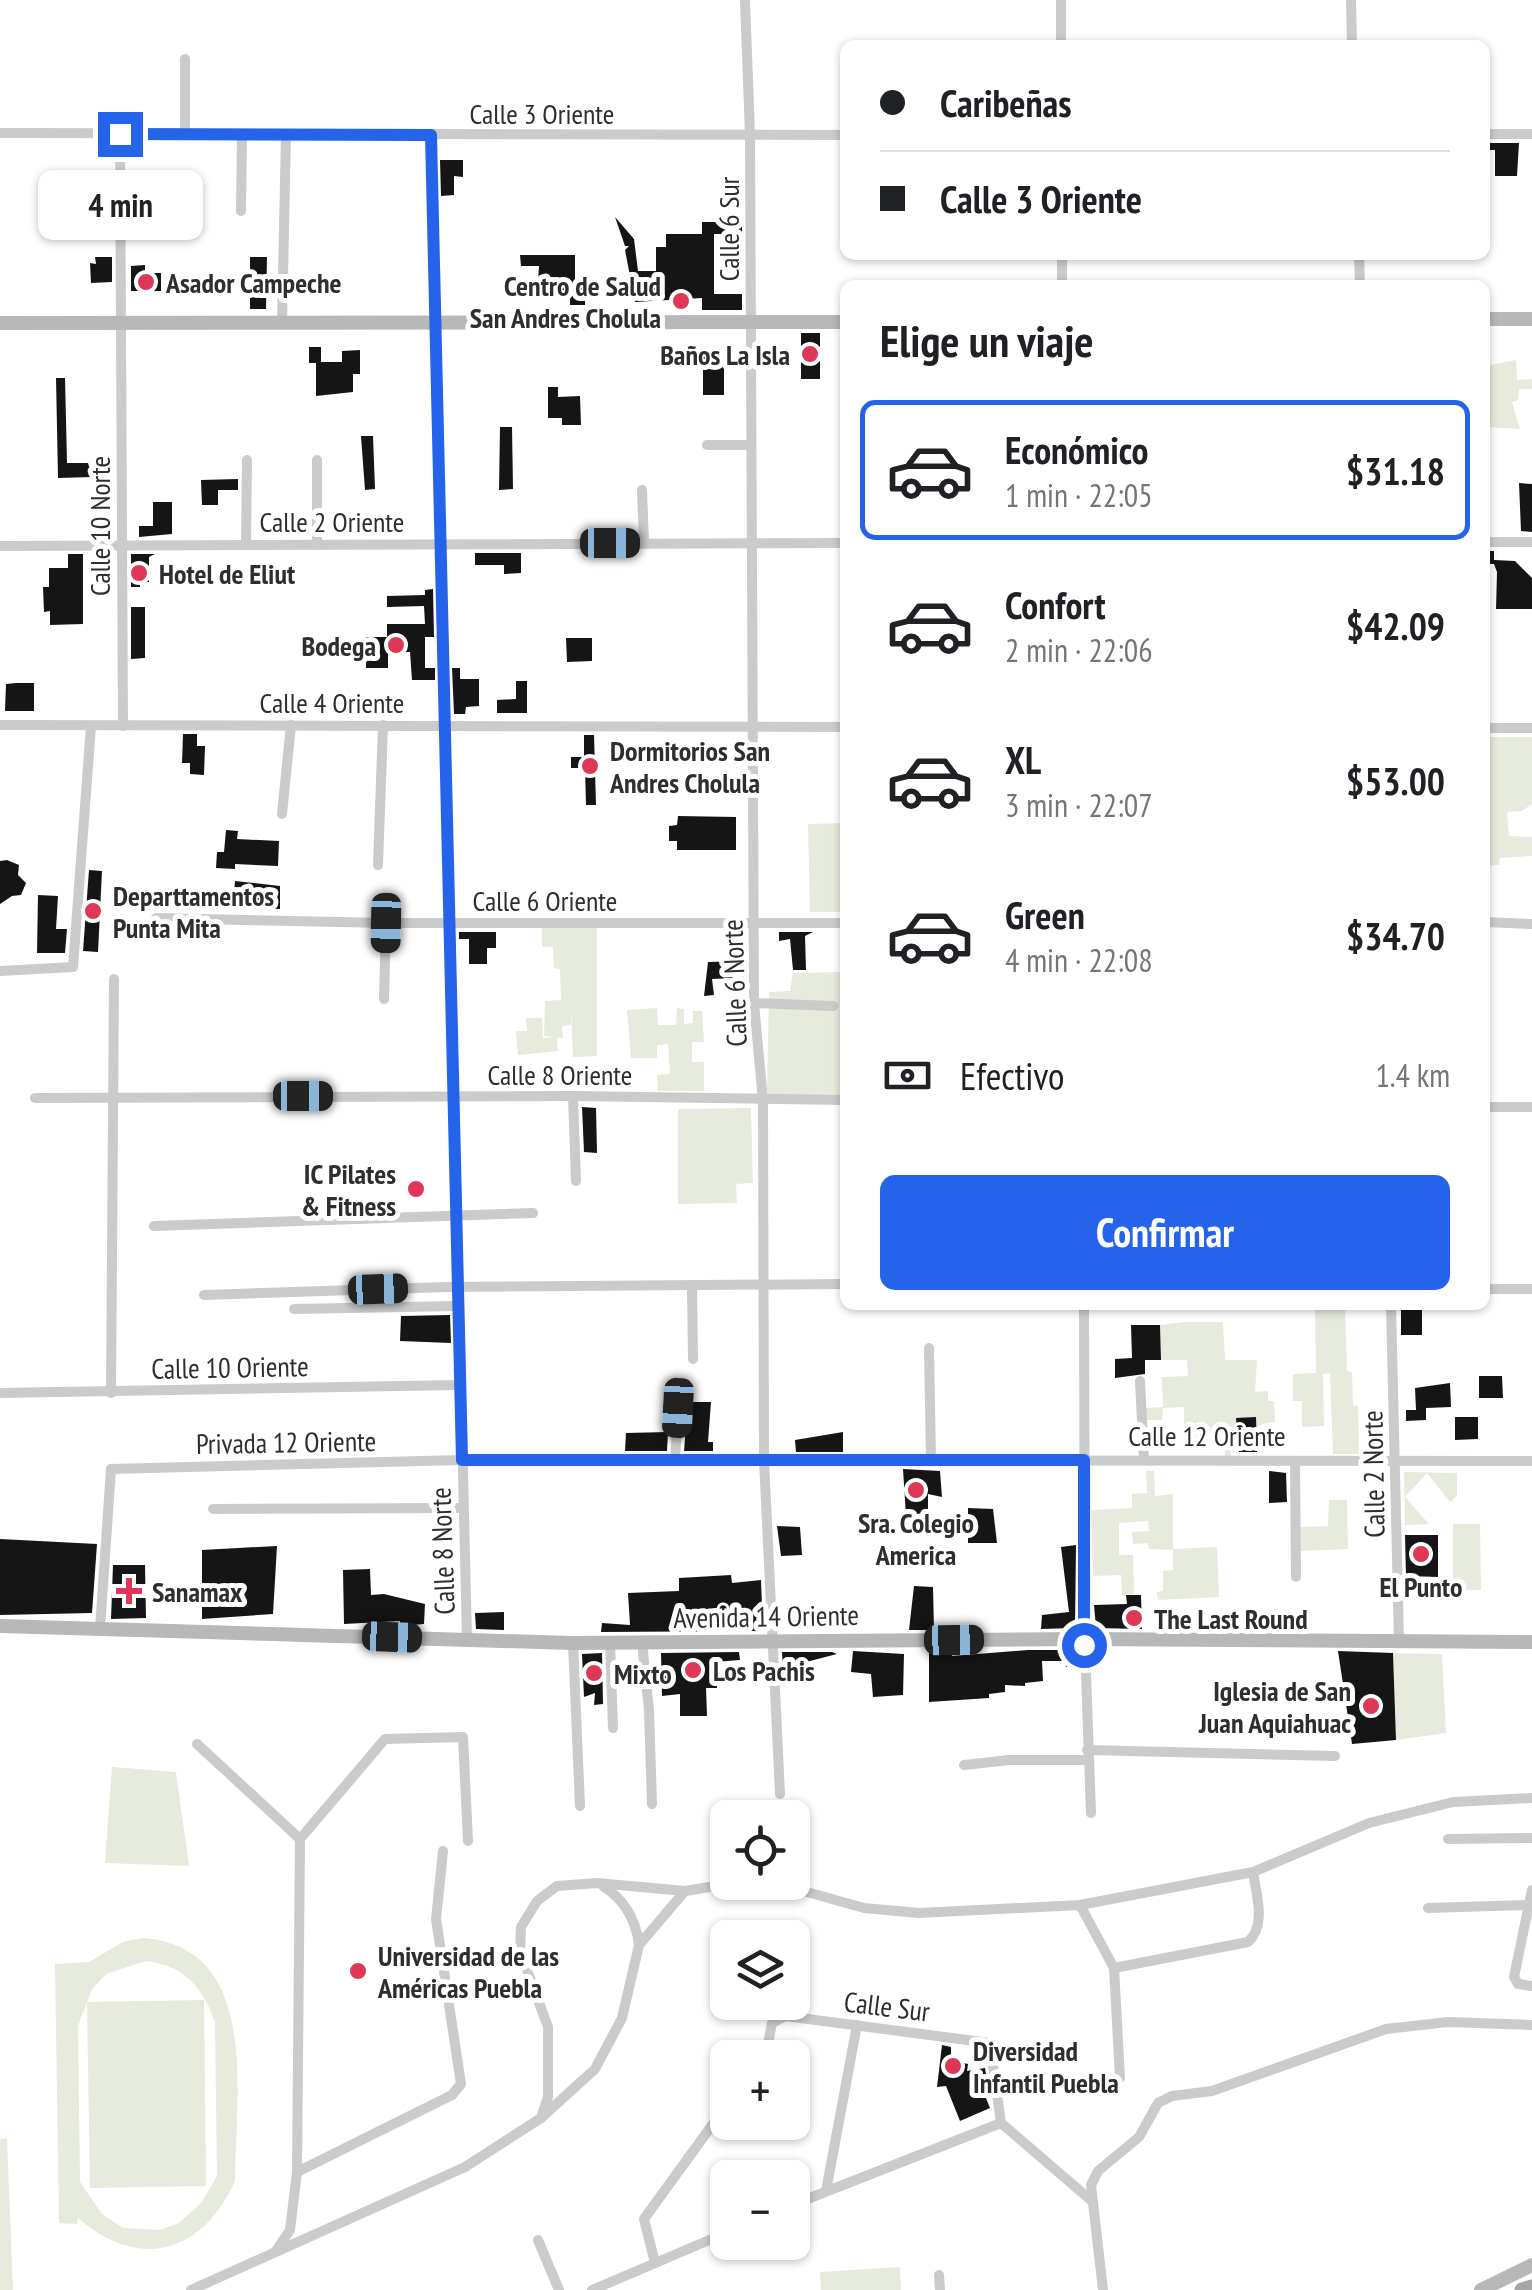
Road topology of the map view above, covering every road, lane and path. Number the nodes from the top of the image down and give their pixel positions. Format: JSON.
{"nodes":[{"id":1,"x":744,"y":0,"type":"edge"},
{"id":2,"x":1061,"y":0,"type":"edge"},
{"id":3,"x":1350,"y":0,"type":"edge"},
{"id":4,"x":1061,"y":40,"type":"edge"},
{"id":5,"x":1352,"y":40,"type":"edge"},
{"id":6,"x":185,"y":59,"type":"dead end"},
{"id":7,"x":0,"y":133,"type":"edge"},
{"id":8,"x":120,"y":134,"type":"junction"},
{"id":9,"x":185,"y":134,"type":"junction"},
{"id":10,"x":242,"y":134,"type":"junction"},
{"id":11,"x":286,"y":134,"type":"junction"},
{"id":12,"x":750,"y":134,"type":"junction"},
{"id":13,"x":1490,"y":134,"type":"edge"},
{"id":14,"x":1532,"y":134,"type":"edge"},
{"id":15,"x":431,"y":135,"type":"junction"},
{"id":16,"x":840,"y":135,"type":"edge"},
{"id":17,"x":241,"y":211,"type":"dead end"},
{"id":18,"x":1490,"y":319,"type":"edge"},
{"id":19,"x":1532,"y":319,"type":"edge"},
{"id":20,"x":840,"y":322,"type":"edge"},
{"id":21,"x":435,"y":323,"type":"junction"},
{"id":22,"x":750,"y":323,"type":"junction"},
{"id":23,"x":0,"y":324,"type":"edge"},
{"id":24,"x":282,"y":324,"type":"junction"},
{"id":25,"x":122,"y":325,"type":"junction"},
{"id":26,"x":706,"y":445,"type":"dead end"},
{"id":27,"x":748,"y":445,"type":"junction"},
{"id":28,"x":247,"y":460,"type":"dead end"},
{"id":29,"x":317,"y":460,"type":"dead end"},
{"id":30,"x":642,"y":490,"type":"dead end"},
{"id":31,"x":121,"y":542,"type":"junction"},
{"id":32,"x":750,"y":542,"type":"junction"},
{"id":33,"x":1490,"y":542,"type":"edge"},
{"id":34,"x":1532,"y":542,"type":"edge"},
{"id":35,"x":441,"y":543,"type":"junction"},
{"id":36,"x":840,"y":543,"type":"edge"},
{"id":37,"x":246,"y":544,"type":"junction"},
{"id":38,"x":644,"y":544,"type":"junction"},
{"id":39,"x":316,"y":545,"type":"junction"},
{"id":40,"x":0,"y":546,"type":"edge"},
{"id":41,"x":444,"y":723,"type":"junction"},
{"id":42,"x":0,"y":725,"type":"edge"},
{"id":43,"x":291,"y":725,"type":"junction"},
{"id":44,"x":383,"y":725,"type":"junction"},
{"id":45,"x":91,"y":726,"type":"junction"},
{"id":46,"x":123,"y":726,"type":"junction"},
{"id":47,"x":752,"y":727,"type":"junction"},
{"id":48,"x":840,"y":727,"type":"edge"},
{"id":49,"x":1490,"y":728,"type":"edge"},
{"id":50,"x":1532,"y":728,"type":"edge"},
{"id":51,"x":282,"y":814,"type":"dead end"},
{"id":52,"x":378,"y":865,"type":"dead end"},
{"id":53,"x":156,"y":918,"type":"dead end"},
{"id":54,"x":448,"y":922,"type":"junction"},
{"id":55,"x":1490,"y":922,"type":"edge"},
{"id":56,"x":386,"y":923,"type":"junction"},
{"id":57,"x":754,"y":923,"type":"junction"},
{"id":58,"x":840,"y":923,"type":"edge"},
{"id":59,"x":1532,"y":924,"type":"edge"},
{"id":60,"x":0,"y":972,"type":"edge"},
{"id":61,"x":114,"y":980,"type":"dead end"},
{"id":62,"x":384,"y":999,"type":"dead end"},
{"id":63,"x":754,"y":1003,"type":"junction"},
{"id":64,"x":834,"y":1006,"type":"dead end"},
{"id":65,"x":114,"y":1095,"type":"junction"},
{"id":66,"x":454,"y":1096,"type":"junction"},
{"id":67,"x":573,"y":1096,"type":"junction"},
{"id":68,"x":35,"y":1098,"type":"dead end"},
{"id":69,"x":840,"y":1100,"type":"edge"},
{"id":70,"x":763,"y":1101,"type":"junction"},
{"id":71,"x":1532,"y":1107,"type":"edge"},
{"id":72,"x":1490,"y":1108,"type":"edge"},
{"id":73,"x":576,"y":1181,"type":"dead end"},
{"id":74,"x":533,"y":1213,"type":"dead end"},
{"id":75,"x":457,"y":1216,"type":"junction"},
{"id":76,"x":154,"y":1226,"type":"dead end"},
{"id":77,"x":840,"y":1284,"type":"edge"},
{"id":78,"x":765,"y":1285,"type":"junction"},
{"id":79,"x":692,"y":1286,"type":"junction"},
{"id":80,"x":458,"y":1287,"type":"junction"},
{"id":81,"x":1490,"y":1289,"type":"edge"},
{"id":82,"x":1532,"y":1289,"type":"edge"},
{"id":83,"x":204,"y":1295,"type":"dead end"},
{"id":84,"x":458,"y":1306,"type":"junction"},
{"id":85,"x":294,"y":1309,"type":"dead end"},
{"id":86,"x":1084,"y":1310,"type":"edge"},
{"id":87,"x":1391,"y":1310,"type":"edge"},
{"id":88,"x":929,"y":1348,"type":"dead end"},
{"id":89,"x":694,"y":1360,"type":"dead end"},
{"id":90,"x":1140,"y":1382,"type":"dead end"},
{"id":91,"x":460,"y":1384,"type":"junction"},
{"id":92,"x":0,"y":1393,"type":"edge"},
{"id":93,"x":111,"y":1393,"type":"junction"},
{"id":94,"x":678,"y":1408,"type":"dead end"},
{"id":95,"x":462,"y":1460,"type":"junction"},
{"id":96,"x":675,"y":1460,"type":"junction"},
{"id":97,"x":764,"y":1460,"type":"junction"},
{"id":98,"x":931,"y":1460,"type":"junction"},
{"id":99,"x":1084,"y":1460,"type":"junction"},
{"id":100,"x":1144,"y":1460,"type":"junction"},
{"id":101,"x":1295,"y":1460,"type":"junction"},
{"id":102,"x":1396,"y":1460,"type":"junction"},
{"id":103,"x":1532,"y":1461,"type":"edge"},
{"id":104,"x":463,"y":1508,"type":"junction"},
{"id":105,"x":213,"y":1510,"type":"dead end"},
{"id":106,"x":1296,"y":1577,"type":"dead end"},
{"id":107,"x":0,"y":1626,"type":"edge"},
{"id":108,"x":100,"y":1628,"type":"junction"},
{"id":109,"x":468,"y":1639,"type":"junction"},
{"id":110,"x":1085,"y":1639,"type":"junction"},
{"id":111,"x":610,"y":1642,"type":"junction"},
{"id":112,"x":642,"y":1642,"type":"junction"},
{"id":113,"x":770,"y":1642,"type":"junction"},
{"id":114,"x":1399,"y":1642,"type":"junction"},
{"id":115,"x":1532,"y":1642,"type":"edge"},
{"id":116,"x":573,"y":1643,"type":"junction"},
{"id":117,"x":613,"y":1728,"type":"dead end"},
{"id":118,"x":197,"y":1744,"type":"dead end"},
{"id":119,"x":1088,"y":1755,"type":"junction"},
{"id":120,"x":1334,"y":1756,"type":"dead end"},
{"id":121,"x":964,"y":1765,"type":"dead end"},
{"id":122,"x":780,"y":1794,"type":"dead end"},
{"id":123,"x":1532,"y":1798,"type":"edge"},
{"id":124,"x":652,"y":1804,"type":"dead end"},
{"id":125,"x":580,"y":1806,"type":"dead end"},
{"id":126,"x":1091,"y":1813,"type":"dead end"},
{"id":127,"x":1532,"y":1838,"type":"edge"},
{"id":128,"x":300,"y":1839,"type":"junction"},
{"id":129,"x":1448,"y":1839,"type":"dead end"},
{"id":130,"x":468,"y":1841,"type":"dead end"},
{"id":131,"x":443,"y":1852,"type":"dead end"},
{"id":132,"x":1253,"y":1872,"type":"junction"},
{"id":133,"x":598,"y":1883,"type":"junction"},
{"id":134,"x":1532,"y":1890,"type":"edge"},
{"id":135,"x":684,"y":1891,"type":"junction"},
{"id":136,"x":1080,"y":1905,"type":"junction"},
{"id":137,"x":1528,"y":1905,"type":"junction"},
{"id":138,"x":1428,"y":1908,"type":"dead end"},
{"id":139,"x":638,"y":1945,"type":"junction"},
{"id":140,"x":1114,"y":1968,"type":"junction"},
{"id":141,"x":1532,"y":1986,"type":"edge"},
{"id":142,"x":857,"y":2024,"type":"junction"},
{"id":143,"x":1532,"y":2025,"type":"edge"},
{"id":144,"x":769,"y":2040,"type":"edge"},
{"id":145,"x":1120,"y":2078,"type":"dead end"},
{"id":146,"x":541,"y":2118,"type":"junction"},
{"id":147,"x":1001,"y":2124,"type":"junction"},
{"id":148,"x":710,"y":2129,"type":"edge"},
{"id":149,"x":297,"y":2172,"type":"junction"},
{"id":150,"x":826,"y":2191,"type":"junction"},
{"id":151,"x":810,"y":2198,"type":"edge"},
{"id":152,"x":1093,"y":2202,"type":"junction"},
{"id":153,"x":710,"y":2239,"type":"edge"},
{"id":154,"x":538,"y":2240,"type":"dead end"},
{"id":155,"x":276,"y":2252,"type":"junction"},
{"id":156,"x":654,"y":2262,"type":"junction"},
{"id":157,"x":1532,"y":2265,"type":"edge"},
{"id":158,"x":939,"y":2275,"type":"dead end"},
{"id":159,"x":1532,"y":2287,"type":"edge"},
{"id":160,"x":191,"y":2290,"type":"edge"},
{"id":161,"x":559,"y":2290,"type":"edge"},
{"id":162,"x":592,"y":2290,"type":"edge"},
{"id":163,"x":940,"y":2290,"type":"edge"},
{"id":164,"x":1103,"y":2290,"type":"edge"},
{"id":165,"x":1481,"y":2290,"type":"edge"},
{"id":166,"x":1522,"y":2290,"type":"edge"}],
"edges":[{"from":1,"to":12,"type":"street","name":"Calle 6 Sur"},
{"from":2,"to":4,"type":"street"},
{"from":3,"to":5,"type":"street"},
{"from":6,"to":9,"type":"street"},
{"from":7,"to":8,"type":"street","name":"Calle 3 Oriente"},
{"from":8,"to":9,"type":"street","name":"Calle 3 Oriente"},
{"from":8,"to":25,"type":"street","name":"Calle 10 Norte"},
{"from":9,"to":10,"type":"street","name":"Calle 3 Oriente"},
{"from":10,"to":11,"type":"street","name":"Calle 3 Oriente"},
{"from":10,"to":17,"type":"street"},
{"from":11,"to":15,"type":"street","name":"Calle 3 Oriente"},
{"from":11,"to":24,"type":"street"},
{"from":12,"to":15,"type":"street","name":"Calle 3 Oriente"},
{"from":12,"to":16,"type":"street","name":"Calle 3 Oriente"},
{"from":12,"to":22,"type":"street","name":"Calle 6 Sur"},
{"from":13,"to":14,"type":"street"},
{"from":15,"to":21,"type":"street","name":"Calle 8 Norte"},
{"from":18,"to":19,"type":"main road"},
{"from":20,"to":22,"type":"main road"},
{"from":21,"to":22,"type":"main road"},
{"from":21,"to":24,"type":"main road"},
{"from":21,"to":35,"type":"street","name":"Calle 8 Norte"},
{"from":22,"to":27,"type":"street","name":"Calle 6 Norte"},
{"from":23,"to":25,"type":"main road"},
{"from":24,"to":25,"type":"main road"},
{"from":25,"to":31,"type":"street","name":"Calle 10 Norte"},
{"from":26,"to":27,"type":"street"},
{"from":27,"to":32,"type":"street","name":"Calle 6 Norte"},
{"from":28,"to":37,"type":"street"},
{"from":29,"to":39,"type":"street"},
{"from":30,"to":38,"type":"street"},
{"from":31,"to":37,"type":"street","name":"Calle 2 Oriente"},
{"from":31,"to":40,"type":"street","name":"Calle 2 Oriente"},
{"from":31,"to":46,"type":"street","name":"Calle 10 Norte"},
{"from":32,"to":36,"type":"street","name":"Calle 2 Oriente"},
{"from":32,"to":38,"type":"street","name":"Calle 2 Oriente"},
{"from":32,"to":47,"type":"street","name":"Calle 6 Norte"},
{"from":33,"to":34,"type":"street"},
{"from":35,"to":38,"type":"street","name":"Calle 2 Oriente"},
{"from":35,"to":39,"type":"street","name":"Calle 2 Oriente"},
{"from":35,"to":41,"type":"street","name":"Calle 8 Norte"},
{"from":37,"to":39,"type":"street","name":"Calle 2 Oriente"},
{"from":41,"to":44,"type":"street","name":"Calle 4 Oriente"},
{"from":41,"to":47,"type":"street","name":"Calle 4 Oriente"},
{"from":41,"to":54,"type":"street","name":"Calle 8 Norte"},
{"from":42,"to":45,"type":"street","name":"Calle 4 Oriente"},
{"from":43,"to":44,"type":"street","name":"Calle 4 Oriente"},
{"from":43,"to":46,"type":"street","name":"Calle 4 Oriente"},
{"from":43,"to":51,"type":"street"},
{"from":44,"to":52,"type":"street"},
{"from":45,"to":46,"type":"street","name":"Calle 4 Oriente"},
{"from":45,"to":60,"type":"street"},
{"from":47,"to":48,"type":"street","name":"Calle 4 Oriente"},
{"from":47,"to":57,"type":"street","name":"Calle 6 Norte"},
{"from":49,"to":50,"type":"street"},
{"from":53,"to":56,"type":"street","name":"Calle 6 Oriente"},
{"from":54,"to":56,"type":"street","name":"Calle 6 Oriente"},
{"from":54,"to":57,"type":"street","name":"Calle 6 Oriente"},
{"from":54,"to":66,"type":"street","name":"Calle 8 Norte"},
{"from":55,"to":59,"type":"street"},
{"from":56,"to":62,"type":"street"},
{"from":57,"to":58,"type":"street","name":"Calle 6 Oriente"},
{"from":57,"to":63,"type":"street","name":"Calle 6 Norte"},
{"from":61,"to":65,"type":"street"},
{"from":63,"to":64,"type":"street"},
{"from":63,"to":70,"type":"street","name":"Calle 6 Norte"},
{"from":65,"to":66,"type":"street","name":"Calle 8 Oriente"},
{"from":65,"to":68,"type":"street","name":"Calle 8 Oriente"},
{"from":65,"to":93,"type":"street"},
{"from":66,"to":67,"type":"street","name":"Calle 8 Oriente"},
{"from":66,"to":75,"type":"street","name":"Calle 8 Norte"},
{"from":67,"to":70,"type":"street","name":"Calle 8 Oriente"},
{"from":67,"to":73,"type":"street"},
{"from":69,"to":70,"type":"street","name":"Calle 8 Oriente"},
{"from":70,"to":78,"type":"street","name":"Calle 6 Norte"},
{"from":71,"to":72,"type":"street"},
{"from":74,"to":75,"type":"street"},
{"from":75,"to":76,"type":"street"},
{"from":75,"to":80,"type":"street","name":"Calle 8 Norte"},
{"from":77,"to":78,"type":"street"},
{"from":78,"to":79,"type":"street"},
{"from":78,"to":97,"type":"street","name":"Calle 6 Norte"},
{"from":79,"to":80,"type":"street"},
{"from":79,"to":89,"type":"street"},
{"from":80,"to":83,"type":"street"},
{"from":80,"to":84,"type":"street","name":"Calle 8 Norte"},
{"from":81,"to":82,"type":"street"},
{"from":84,"to":85,"type":"street"},
{"from":84,"to":91,"type":"street","name":"Calle 8 Norte"},
{"from":86,"to":99,"type":"street"},
{"from":87,"to":102,"type":"street","name":"Calle 2 Norte"},
{"from":88,"to":98,"type":"street"},
{"from":90,"to":100,"type":"street"},
{"from":91,"to":93,"type":"street","name":"Calle 10 Oriente"},
{"from":91,"to":95,"type":"street","name":"Calle 8 Norte"},
{"from":92,"to":93,"type":"street","name":"Calle 10 Oriente"},
{"from":94,"to":96,"type":"street"},
{"from":95,"to":96,"type":"street","name":"Calle 12 Oriente"},
{"from":95,"to":104,"type":"street","name":"Calle 8 Norte"},
{"from":95,"to":108,"type":"street","name":"Privada 12 Oriente"},
{"from":96,"to":97,"type":"street","name":"Calle 12 Oriente"},
{"from":97,"to":98,"type":"street","name":"Calle 12 Oriente"},
{"from":97,"to":113,"type":"street","name":"Calle 6 Norte"},
{"from":98,"to":99,"type":"street","name":"Calle 12 Oriente"},
{"from":99,"to":100,"type":"street","name":"Calle 12 Oriente"},
{"from":99,"to":110,"type":"street"},
{"from":100,"to":101,"type":"street","name":"Calle 12 Oriente"},
{"from":101,"to":102,"type":"street","name":"Calle 12 Oriente"},
{"from":101,"to":106,"type":"street"},
{"from":102,"to":103,"type":"street","name":"Calle 12 Oriente"},
{"from":102,"to":114,"type":"street","name":"Calle 2 Norte"},
{"from":104,"to":105,"type":"street"},
{"from":104,"to":109,"type":"street","name":"Calle 8 Norte"},
{"from":107,"to":108,"type":"main road","name":"Avenida 14 Oriente"},
{"from":108,"to":109,"type":"main road","name":"Avenida 14 Oriente"},
{"from":109,"to":116,"type":"main road","name":"Avenida 14 Oriente"},
{"from":110,"to":113,"type":"main road","name":"Avenida 14 Oriente"},
{"from":110,"to":114,"type":"main road","name":"Avenida 14 Oriente"},
{"from":110,"to":119,"type":"street"},
{"from":111,"to":112,"type":"main road","name":"Avenida 14 Oriente"},
{"from":111,"to":116,"type":"main road","name":"Avenida 14 Oriente"},
{"from":111,"to":117,"type":"street"},
{"from":112,"to":113,"type":"main road","name":"Avenida 14 Oriente"},
{"from":112,"to":124,"type":"street"},
{"from":113,"to":122,"type":"street","name":"Calle 6 Norte"},
{"from":114,"to":115,"type":"main road","name":"Avenida 14 Oriente"},
{"from":116,"to":125,"type":"street"},
{"from":118,"to":128,"type":"street"},
{"from":119,"to":120,"type":"street"},
{"from":119,"to":121,"type":"street"},
{"from":119,"to":126,"type":"street"},
{"from":123,"to":132,"type":"street"},
{"from":127,"to":129,"type":"street"},
{"from":128,"to":130,"type":"street"},
{"from":128,"to":149,"type":"street"},
{"from":131,"to":149,"type":"street"},
{"from":132,"to":136,"type":"street"},
{"from":132,"to":140,"type":"street"},
{"from":133,"to":135,"type":"street"},
{"from":133,"to":139,"type":"street"},
{"from":133,"to":146,"type":"street"},
{"from":134,"to":137,"type":"street"},
{"from":135,"to":136,"type":"street"},
{"from":135,"to":139,"type":"street"},
{"from":136,"to":140,"type":"street"},
{"from":137,"to":138,"type":"street"},
{"from":137,"to":141,"type":"street"},
{"from":139,"to":146,"type":"street"},
{"from":140,"to":145,"type":"street"},
{"from":142,"to":144,"type":"street","name":"Calle Sur"},
{"from":142,"to":147,"type":"street","name":"Calle Sur"},
{"from":142,"to":150,"type":"street"},
{"from":143,"to":152,"type":"street"},
{"from":146,"to":155,"type":"street"},
{"from":147,"to":150,"type":"street"},
{"from":147,"to":152,"type":"street"},
{"from":148,"to":156,"type":"street"},
{"from":149,"to":155,"type":"street"},
{"from":150,"to":151,"type":"street"},
{"from":152,"to":164,"type":"street"},
{"from":153,"to":156,"type":"street"},
{"from":154,"to":161,"type":"street"},
{"from":155,"to":160,"type":"street"},
{"from":156,"to":162,"type":"street"},
{"from":157,"to":165,"type":"main road"},
{"from":158,"to":163,"type":"street"},
{"from":159,"to":166,"type":"main road"}]}
